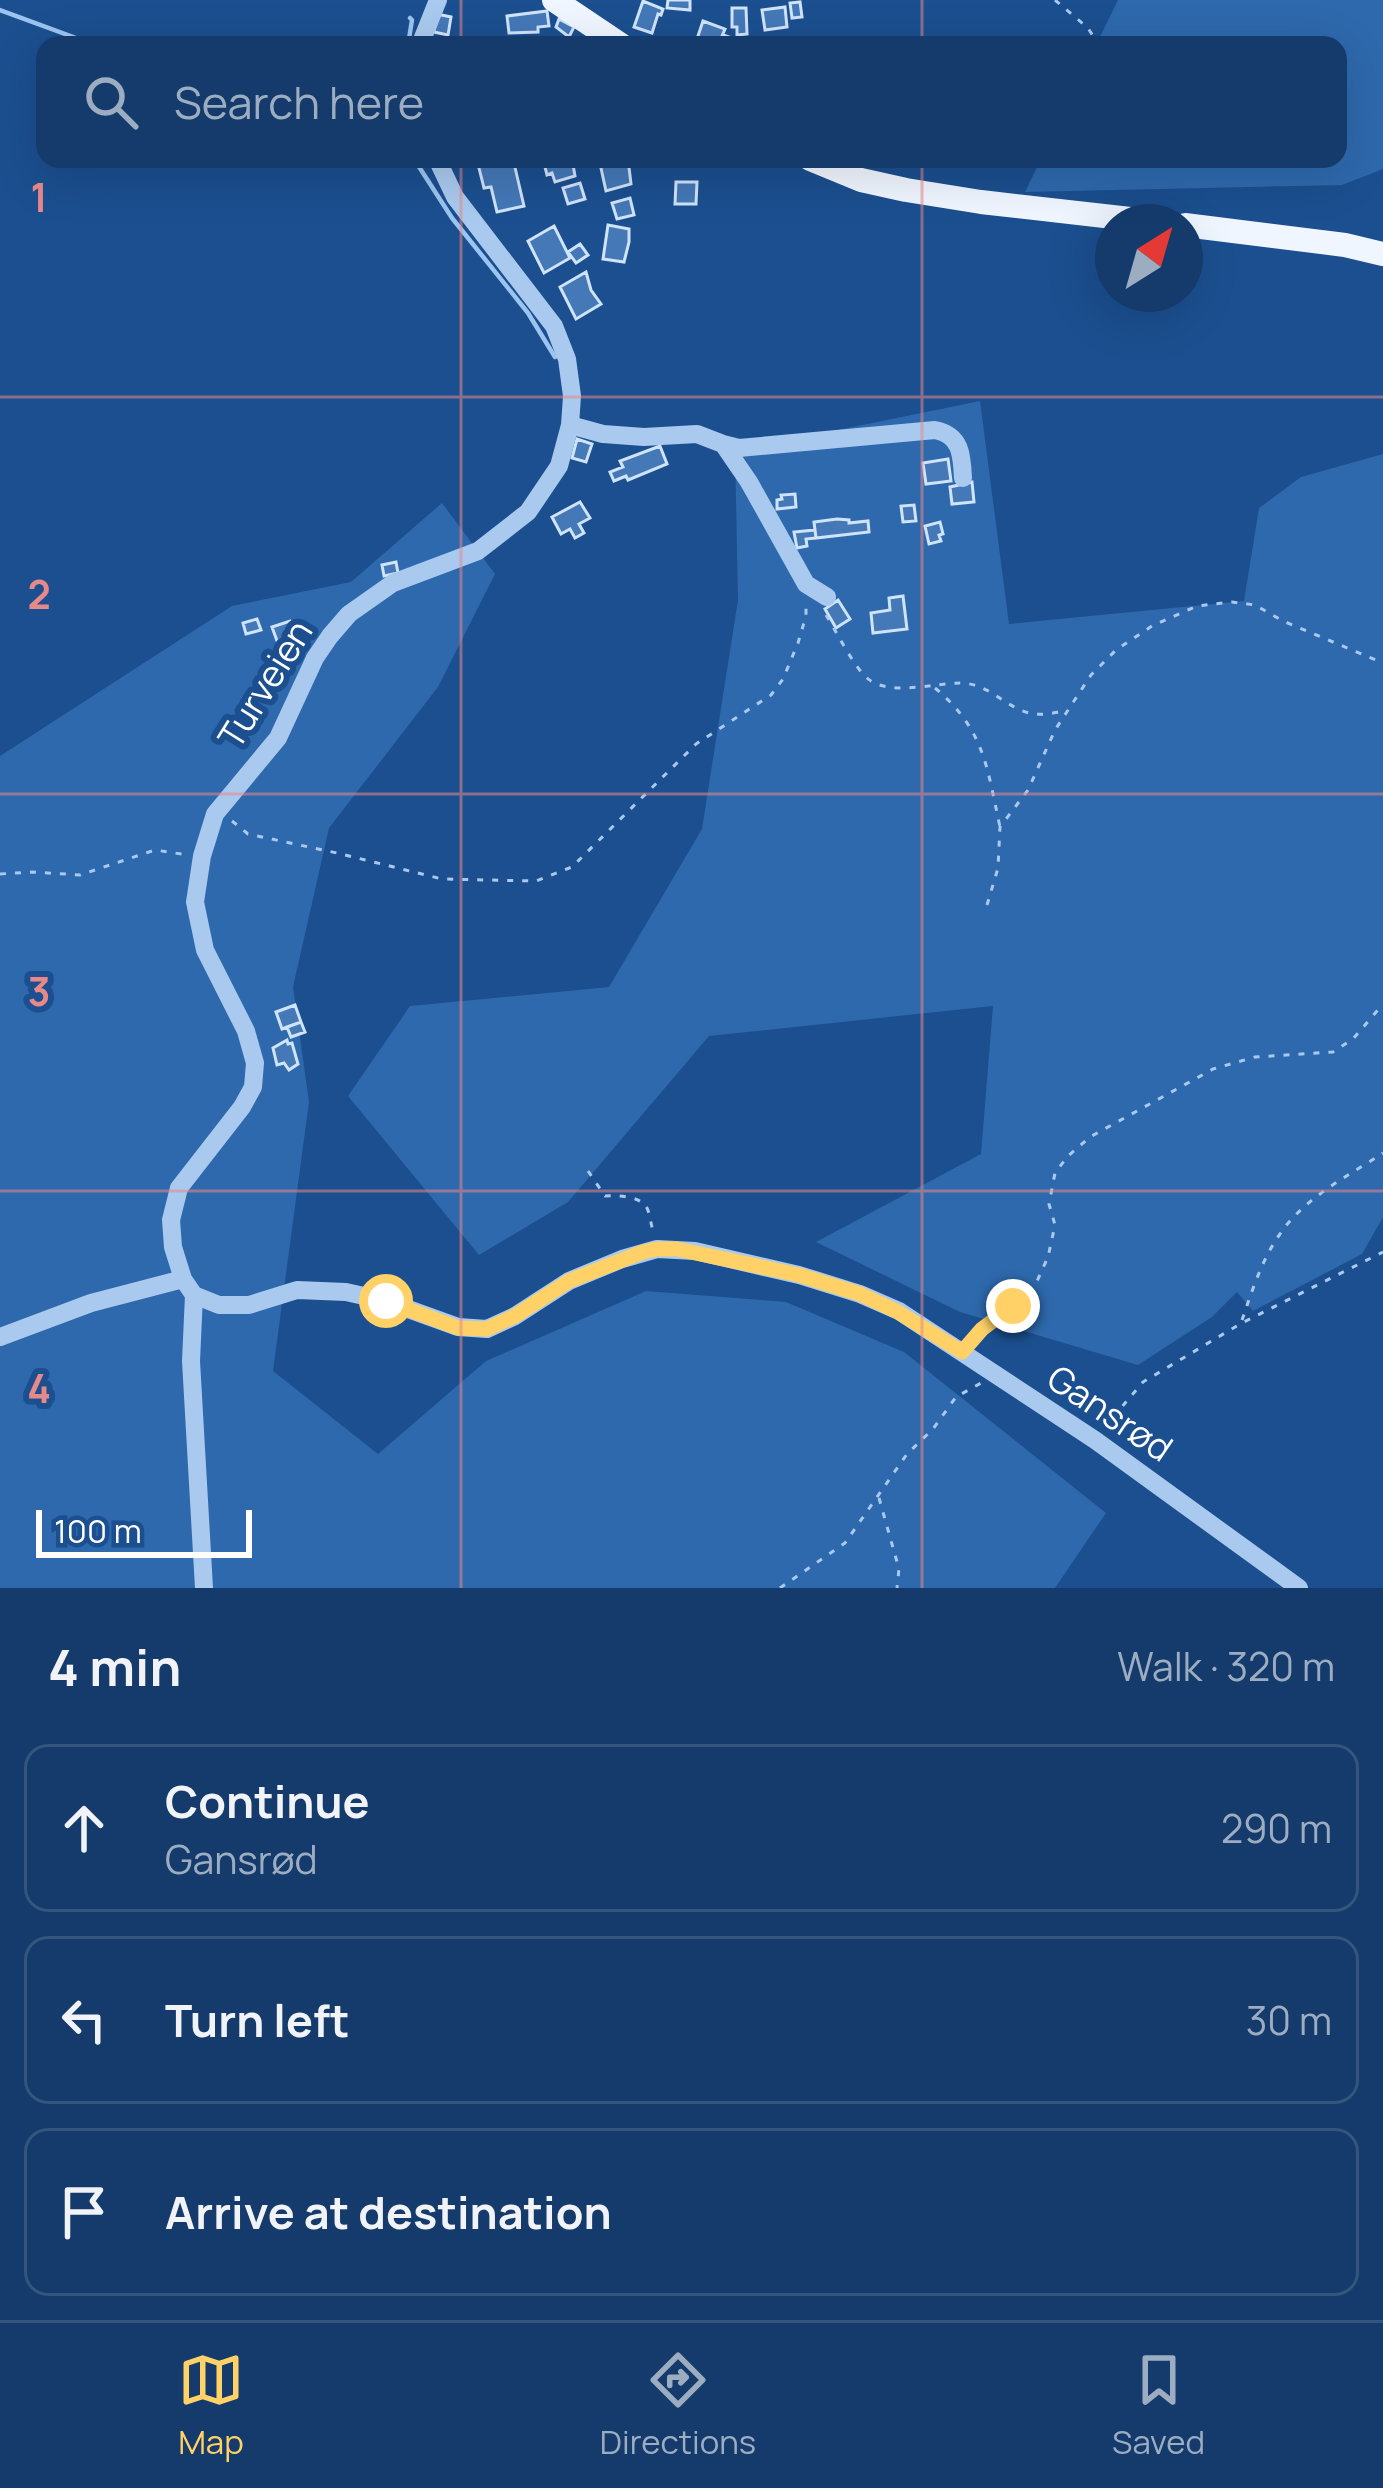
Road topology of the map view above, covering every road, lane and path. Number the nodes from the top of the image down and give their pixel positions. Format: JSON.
{"nodes":[{"id":1,"x":438,"y":0,"type":"edge"},
{"id":2,"x":554,"y":0,"type":"edge"},
{"id":3,"x":1054,"y":0,"type":"edge"},
{"id":4,"x":424,"y":36,"type":"edge"},
{"id":5,"x":608,"y":36,"type":"edge"},
{"id":6,"x":1092,"y":36,"type":"edge"},
{"id":7,"x":441,"y":168,"type":"edge"},
{"id":8,"x":832,"y":168,"type":"edge"},
{"id":9,"x":1095,"y":215,"type":"edge"},
{"id":10,"x":1203,"y":227,"type":"edge"},
{"id":11,"x":1383,"y":254,"type":"edge"},
{"id":12,"x":570,"y":425,"type":"junction"},
{"id":13,"x":723,"y":444,"type":"junction"},
{"id":14,"x":963,"y":478,"type":"dead end"},
{"id":15,"x":806,"y":584,"type":"junction"},
{"id":16,"x":826,"y":597,"type":"dead end"},
{"id":17,"x":1383,"y":663,"type":"edge"},
{"id":18,"x":934,"y":687,"type":"junction"},
{"id":19,"x":1067,"y":711,"type":"junction"},
{"id":20,"x":215,"y":814,"type":"junction"},
{"id":21,"x":1000,"y":827,"type":"junction"},
{"id":22,"x":202,"y":856,"type":"junction"},
{"id":23,"x":0,"y":874,"type":"edge"},
{"id":24,"x":987,"y":905,"type":"dead end"},
{"id":25,"x":1383,"y":1004,"type":"edge"},
{"id":26,"x":1383,"y":1153,"type":"edge"},
{"id":27,"x":588,"y":1172,"type":"dead end"},
{"id":28,"x":657,"y":1249,"type":"junction"},
{"id":29,"x":1383,"y":1252,"type":"edge"},
{"id":30,"x":188,"y":1287,"type":"junction"},
{"id":31,"x":1240,"y":1324,"type":"junction"},
{"id":32,"x":0,"y":1337,"type":"edge"},
{"id":33,"x":962,"y":1352,"type":"junction"},
{"id":34,"x":994,"y":1376,"type":"junction"},
{"id":35,"x":1095,"y":1439,"type":"junction"},
{"id":36,"x":879,"y":1498,"type":"junction"},
{"id":37,"x":204,"y":1588,"type":"edge"},
{"id":38,"x":780,"y":1588,"type":"edge"},
{"id":39,"x":897,"y":1588,"type":"edge"},
{"id":40,"x":1299,"y":1588,"type":"edge"}],
"edges":[{"from":1,"to":4,"type":"street"},
{"from":2,"to":5,"type":"main road"},
{"from":3,"to":6,"type":"path"},
{"from":7,"to":12,"type":"street","name":"Turveien"},
{"from":8,"to":9,"type":"main road"},
{"from":10,"to":11,"type":"main road"},
{"from":12,"to":13,"type":"street"},
{"from":12,"to":20,"type":"street","name":"Turveien"},
{"from":13,"to":14,"type":"street"},
{"from":13,"to":15,"type":"street"},
{"from":15,"to":16,"type":"street"},
{"from":15,"to":18,"type":"path"},
{"from":15,"to":20,"type":"path"},
{"from":17,"to":19,"type":"path"},
{"from":18,"to":19,"type":"path"},
{"from":18,"to":21,"type":"path"},
{"from":19,"to":21,"type":"path"},
{"from":20,"to":22,"type":"street","name":"Turveien"},
{"from":21,"to":24,"type":"path"},
{"from":22,"to":23,"type":"path"},
{"from":22,"to":30,"type":"street","name":"Turveien"},
{"from":25,"to":33,"type":"path"},
{"from":26,"to":31,"type":"path"},
{"from":27,"to":28,"type":"path"},
{"from":28,"to":30,"type":"street","name":"Gansrød"},
{"from":28,"to":33,"type":"street","name":"Gansrød"},
{"from":29,"to":31,"type":"path"},
{"from":30,"to":32,"type":"street"},
{"from":30,"to":37,"type":"street","name":"Turveien"},
{"from":31,"to":35,"type":"path"},
{"from":33,"to":34,"type":"street","name":"Gansrød"},
{"from":34,"to":35,"type":"street","name":"Gansrød"},
{"from":34,"to":36,"type":"path"},
{"from":35,"to":40,"type":"street","name":"Gansrød"},
{"from":36,"to":38,"type":"path"},
{"from":36,"to":39,"type":"path"}]}
